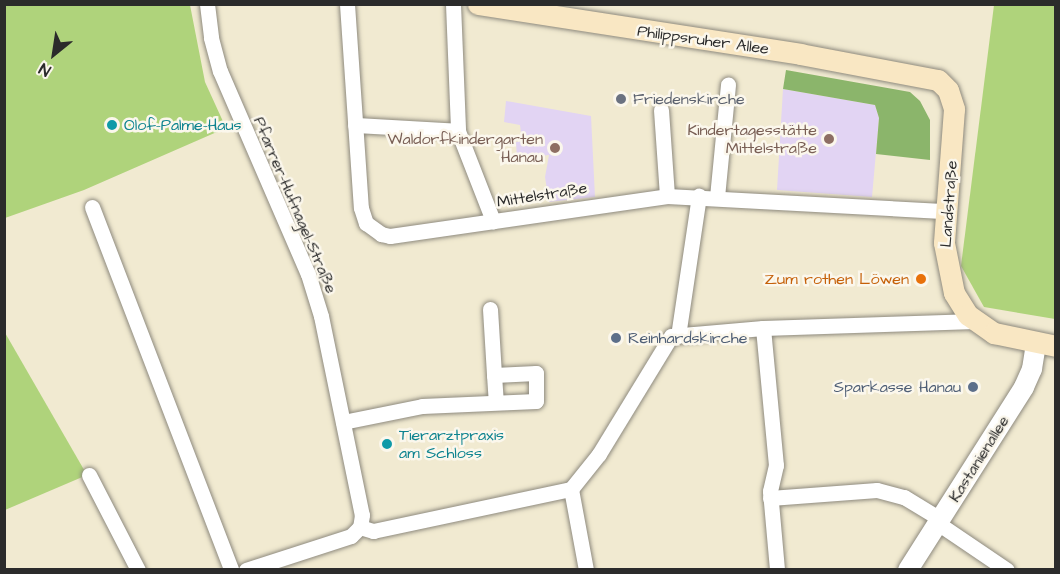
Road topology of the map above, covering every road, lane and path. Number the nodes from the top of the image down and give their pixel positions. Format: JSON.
{"nodes":[{"id":1,"x":207,"y":4,"type":"edge"},
{"id":2,"x":346,"y":4,"type":"edge"},
{"id":3,"x":453,"y":4,"type":"edge"},
{"id":4,"x":478,"y":4,"type":"edge"},
{"id":5,"x":929,"y":75,"type":"joint"},
{"id":6,"x":728,"y":85,"type":"dead end"},
{"id":7,"x":661,"y":110,"type":"dead end"},
{"id":8,"x":355,"y":125,"type":"junction"},
{"id":9,"x":458,"y":131,"type":"junction"},
{"id":10,"x":667,"y":196,"type":"junction"},
{"id":11,"x":699,"y":196,"type":"junction"},
{"id":12,"x":717,"y":197,"type":"junction"},
{"id":13,"x":92,"y":207,"type":"dead end"},
{"id":14,"x":947,"y":211,"type":"junction"},
{"id":15,"x":493,"y":221,"type":"junction"},
{"id":16,"x":490,"y":309,"type":"dead end"},
{"id":17,"x":975,"y":321,"type":"junction"},
{"id":18,"x":763,"y":328,"type":"junction"},
{"id":19,"x":675,"y":336,"type":"junction"},
{"id":20,"x":1046,"y":345,"type":"edge"},
{"id":21,"x":494,"y":375,"type":"junction"},
{"id":22,"x":496,"y":401,"type":"junction"},
{"id":23,"x":343,"y":422,"type":"junction"},
{"id":24,"x":89,"y":475,"type":"dead end"},
{"id":25,"x":571,"y":489,"type":"junction"},
{"id":26,"x":770,"y":498,"type":"junction"},
{"id":27,"x":941,"y":522,"type":"junction"},
{"id":28,"x":360,"y":527,"type":"junction"},
{"id":29,"x":138,"y":570,"type":"edge"},
{"id":30,"x":231,"y":570,"type":"edge"},
{"id":31,"x":246,"y":570,"type":"edge"},
{"id":32,"x":586,"y":570,"type":"edge"},
{"id":33,"x":777,"y":570,"type":"edge"},
{"id":34,"x":908,"y":570,"type":"edge"},
{"id":35,"x":1007,"y":570,"type":"edge"}],
"edges":[{"from":1,"to":23,"type":"street","name":"Pfarrer-Hufnagel-Straße"},
{"from":2,"to":8,"type":"street","name":"Mittelstraße"},
{"from":3,"to":9,"type":"street"},
{"from":4,"to":5,"type":"main road","name":"Philippsruher Allee"},
{"from":5,"to":14,"type":"main road","name":"Landstraße"},
{"from":6,"to":12,"type":"street"},
{"from":7,"to":10,"type":"street"},
{"from":8,"to":9,"type":"street"},
{"from":8,"to":15,"type":"street","name":"Mittelstraße"},
{"from":9,"to":15,"type":"street"},
{"from":10,"to":11,"type":"street","name":"Mittelstraße"},
{"from":10,"to":15,"type":"street","name":"Mittelstraße"},
{"from":11,"to":12,"type":"street","name":"Mittelstraße"},
{"from":11,"to":19,"type":"street"},
{"from":12,"to":14,"type":"street","name":"Mittelstraße"},
{"from":13,"to":30,"type":"street"},
{"from":14,"to":17,"type":"main road","name":"Landstraße"},
{"from":16,"to":21,"type":"street"},
{"from":17,"to":18,"type":"street"},
{"from":17,"to":20,"type":"main road","name":"Landstraße"},
{"from":18,"to":19,"type":"street"},
{"from":18,"to":26,"type":"street"},
{"from":19,"to":25,"type":"street"},
{"from":20,"to":27,"type":"street","name":"Kastanienallee"},
{"from":21,"to":22,"type":"street"},
{"from":21,"to":22,"type":"street"},
{"from":22,"to":23,"type":"street"},
{"from":23,"to":28,"type":"street","name":"Pfarrer-Hufnagel-Straße"},
{"from":24,"to":29,"type":"street"},
{"from":25,"to":28,"type":"street"},
{"from":25,"to":32,"type":"street"},
{"from":26,"to":27,"type":"street"},
{"from":26,"to":33,"type":"street"},
{"from":27,"to":34,"type":"street","name":"Kastanienallee"},
{"from":27,"to":35,"type":"street"},
{"from":28,"to":31,"type":"street"}]}
